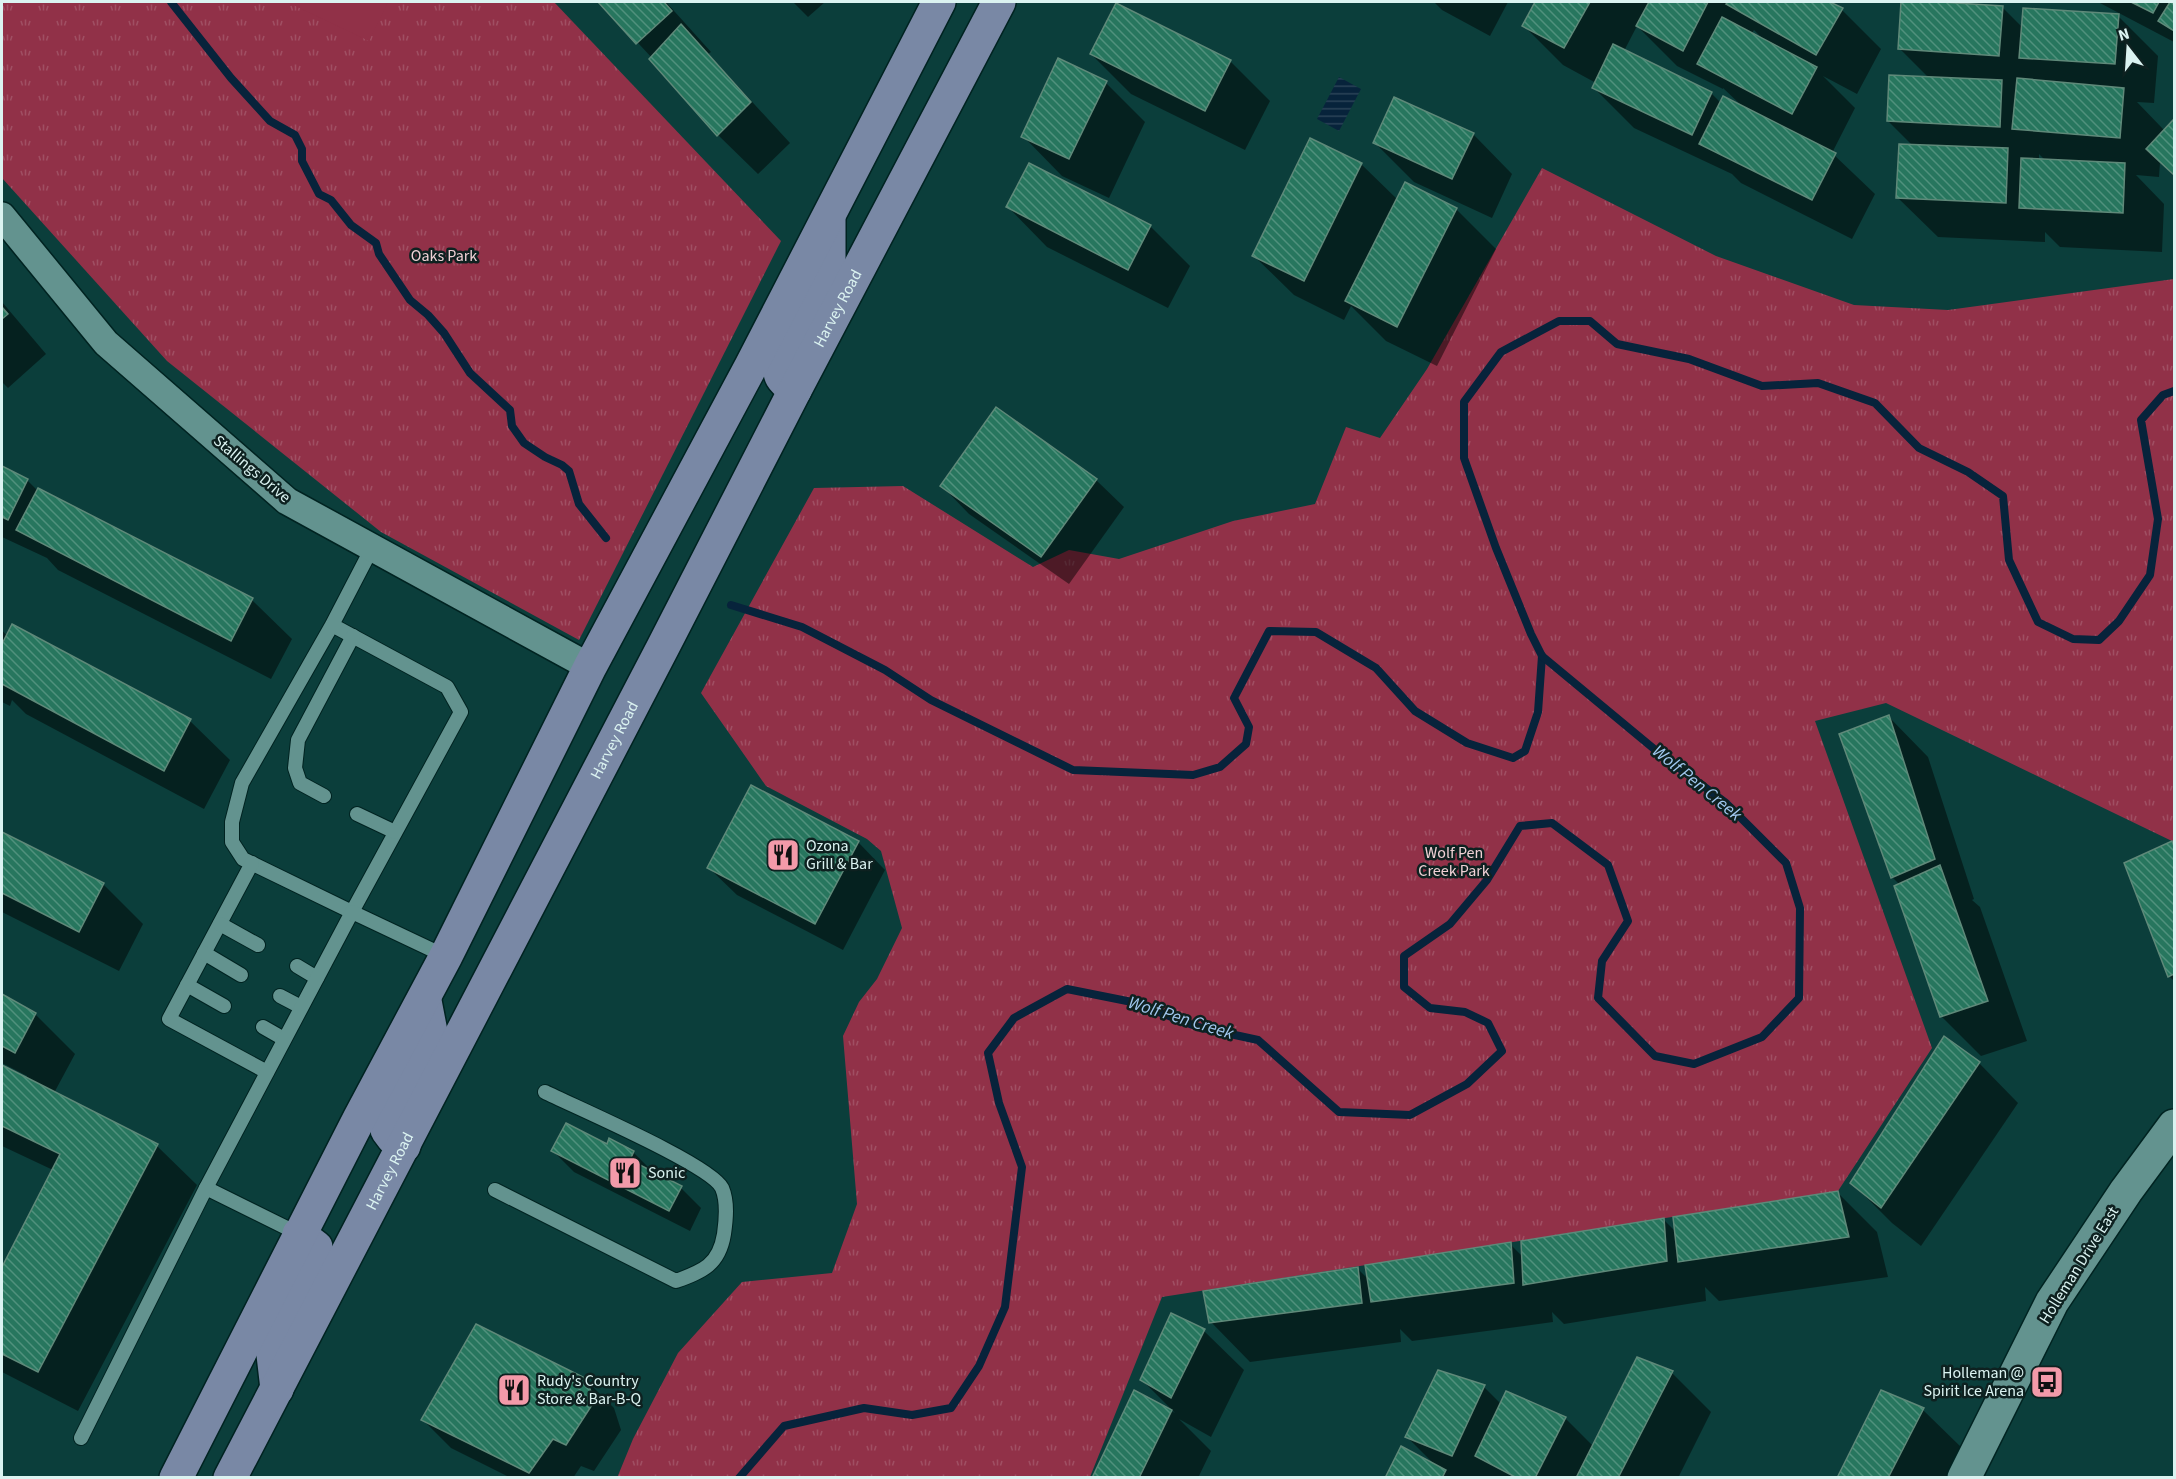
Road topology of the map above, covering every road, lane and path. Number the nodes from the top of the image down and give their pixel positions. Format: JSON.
{"nodes":[{"id":1,"x":939,"y":2,"type":"edge"},
{"id":2,"x":999,"y":2,"type":"edge"},
{"id":3,"x":830,"y":215,"type":"junction"},
{"id":4,"x":2,"y":216,"type":"edge"},
{"id":5,"x":795,"y":390,"type":"junction"},
{"id":6,"x":372,"y":548,"type":"junction"},
{"id":7,"x":332,"y":625,"type":"junction"},
{"id":8,"x":353,"y":636,"type":"junction"},
{"id":9,"x":590,"y":667,"type":"junction"},
{"id":10,"x":324,"y":796,"type":"dead end"},
{"id":11,"x":357,"y":814,"type":"dead end"},
{"id":12,"x":395,"y":832,"type":"junction"},
{"id":13,"x":252,"y":863,"type":"junction"},
{"id":14,"x":352,"y":912,"type":"junction"},
{"id":15,"x":220,"y":924,"type":"junction"},
{"id":16,"x":258,"y":945,"type":"dead end"},
{"id":17,"x":204,"y":953,"type":"junction"},
{"id":18,"x":446,"y":956,"type":"junction"},
{"id":19,"x":297,"y":966,"type":"dead end"},
{"id":20,"x":241,"y":975,"type":"dead end"},
{"id":21,"x":317,"y":978,"type":"junction"},
{"id":22,"x":187,"y":985,"type":"junction"},
{"id":23,"x":280,"y":996,"type":"dead end"},
{"id":24,"x":424,"y":996,"type":"junction"},
{"id":25,"x":224,"y":1006,"type":"dead end"},
{"id":26,"x":301,"y":1007,"type":"junction"},
{"id":27,"x":263,"y":1027,"type":"dead end"},
{"id":28,"x":284,"y":1039,"type":"junction"},
{"id":29,"x":267,"y":1071,"type":"junction"},
{"id":30,"x":545,"y":1092,"type":"dead end"},
{"id":31,"x":2175,"y":1126,"type":"edge"},
{"id":32,"x":404,"y":1146,"type":"junction"},
{"id":33,"x":206,"y":1188,"type":"junction"},
{"id":34,"x":495,"y":1190,"type":"dead end"},
{"id":35,"x":299,"y":1234,"type":"junction"},
{"id":36,"x":277,"y":1389,"type":"junction"},
{"id":37,"x":81,"y":1438,"type":"dead end"},
{"id":38,"x":176,"y":1478,"type":"edge"},
{"id":39,"x":230,"y":1478,"type":"edge"},
{"id":40,"x":1964,"y":1478,"type":"edge"}],
"edges":[{"from":1,"to":3,"type":"main road"},
{"from":2,"to":5,"type":"main road","name":"Harvey Road"},
{"from":3,"to":5,"type":"main road"},
{"from":3,"to":9,"type":"main road"},
{"from":4,"to":6,"type":"street","name":"Stallings Drive"},
{"from":5,"to":32,"type":"main road","name":"Harvey Road"},
{"from":6,"to":7,"type":"lane"},
{"from":6,"to":9,"type":"street","name":"Stallings Drive"},
{"from":7,"to":8,"type":"lane"},
{"from":7,"to":13,"type":"lane"},
{"from":8,"to":10,"type":"lane"},
{"from":8,"to":12,"type":"lane"},
{"from":9,"to":18,"type":"main road"},
{"from":11,"to":12,"type":"lane"},
{"from":12,"to":14,"type":"lane"},
{"from":13,"to":14,"type":"lane"},
{"from":13,"to":15,"type":"lane"},
{"from":14,"to":18,"type":"lane"},
{"from":14,"to":21,"type":"lane"},
{"from":15,"to":16,"type":"lane"},
{"from":15,"to":17,"type":"lane"},
{"from":17,"to":20,"type":"lane"},
{"from":17,"to":22,"type":"lane"},
{"from":18,"to":24,"type":"main road"},
{"from":19,"to":21,"type":"lane"},
{"from":21,"to":26,"type":"lane"},
{"from":22,"to":25,"type":"lane"},
{"from":22,"to":29,"type":"lane"},
{"from":23,"to":26,"type":"lane"},
{"from":24,"to":32,"type":"main road"},
{"from":24,"to":35,"type":"main road"},
{"from":26,"to":28,"type":"lane"},
{"from":27,"to":28,"type":"lane"},
{"from":28,"to":29,"type":"lane"},
{"from":29,"to":33,"type":"lane"},
{"from":30,"to":34,"type":"lane"},
{"from":31,"to":40,"type":"street","name":"Holleman Drive East"},
{"from":32,"to":36,"type":"main road","name":"Harvey Road"},
{"from":33,"to":35,"type":"lane"},
{"from":33,"to":37,"type":"lane"},
{"from":35,"to":36,"type":"main road"},
{"from":35,"to":38,"type":"main road"},
{"from":36,"to":39,"type":"main road","name":"Harvey Road"}]}
